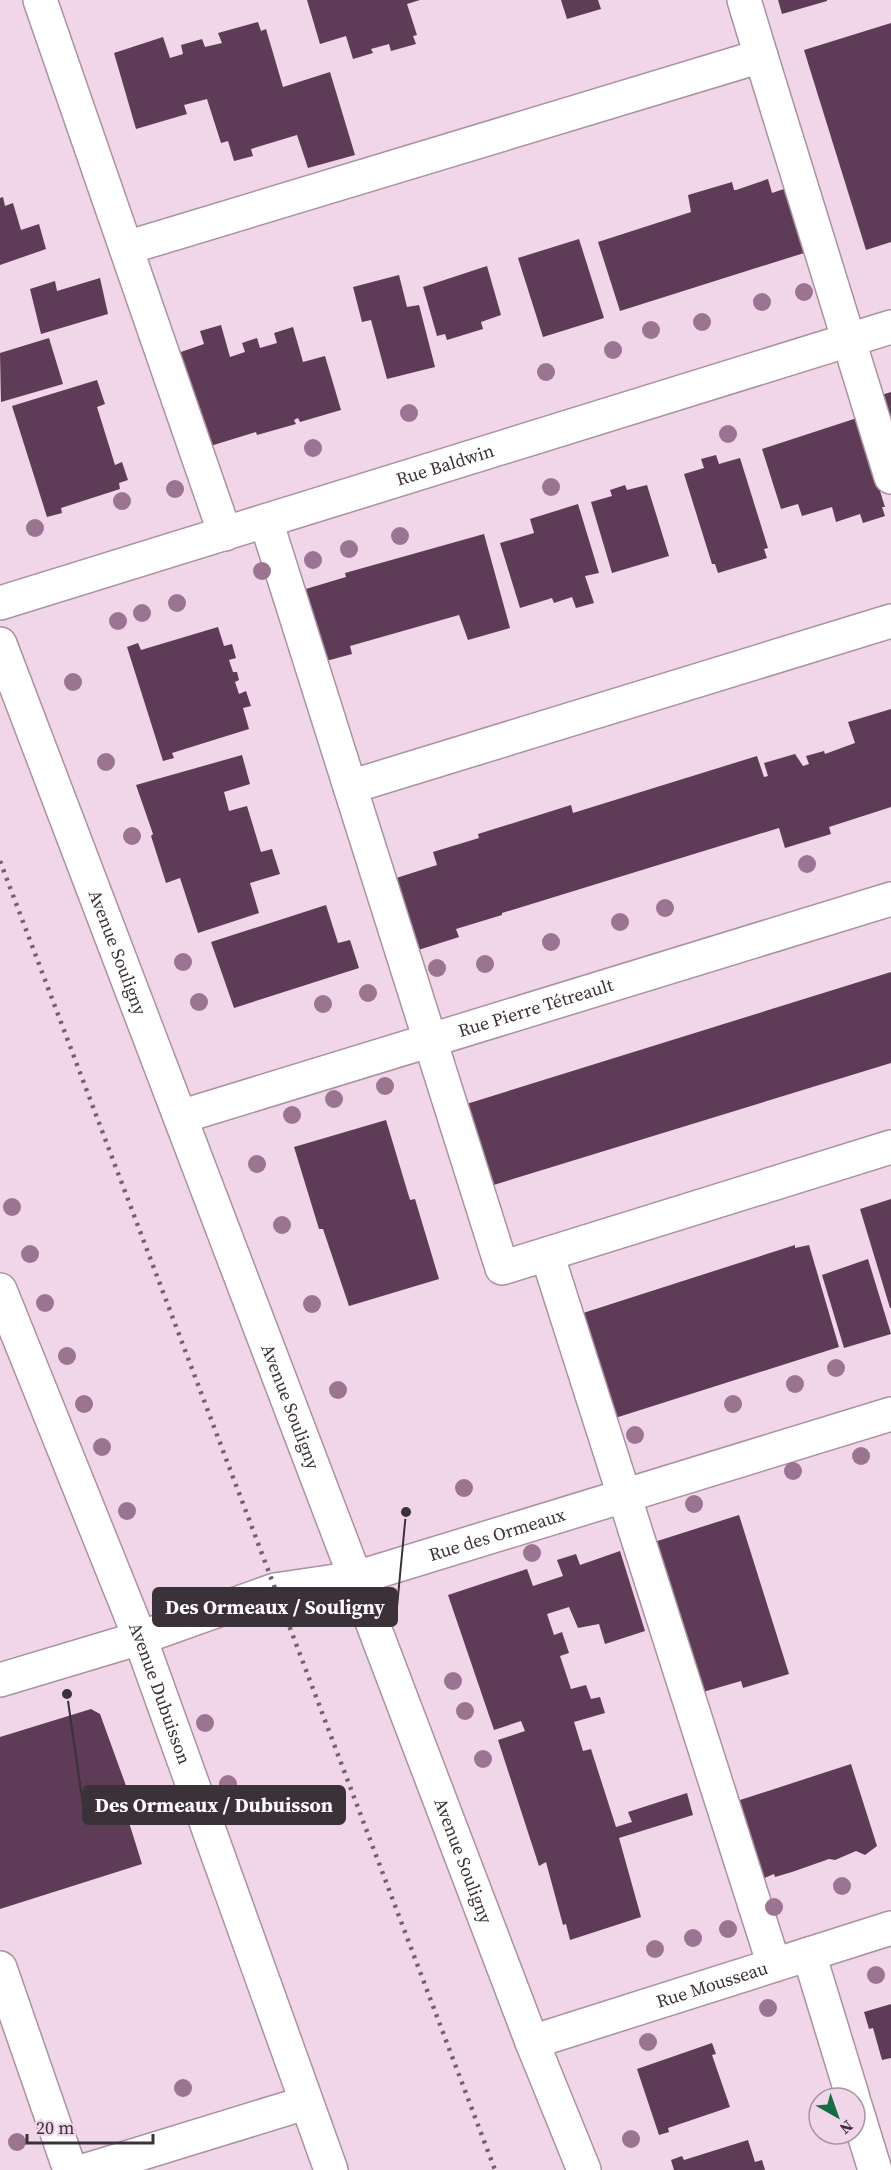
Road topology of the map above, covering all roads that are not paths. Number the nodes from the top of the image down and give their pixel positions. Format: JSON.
{"nodes":[{"id":1,"x":40,"y":0,"type":"edge"},
{"id":2,"x":744,"y":0,"type":"edge"},
{"id":3,"x":761,"y":56,"type":"junction"},
{"id":4,"x":126,"y":248,"type":"junction"},
{"id":5,"x":891,"y":327,"type":"edge"},
{"id":6,"x":848,"y":340,"type":"junction"},
{"id":7,"x":891,"y":477,"type":"edge"},
{"id":8,"x":266,"y":521,"type":"junction"},
{"id":9,"x":225,"y":534,"type":"junction"},
{"id":10,"x":0,"y":603,"type":"edge"},
{"id":11,"x":891,"y":621,"type":"edge"},
{"id":12,"x":0,"y":644,"type":"edge"},
{"id":13,"x":350,"y":787,"type":"junction"},
{"id":14,"x":891,"y":899,"type":"edge"},
{"id":15,"x":431,"y":1040,"type":"junction"},
{"id":16,"x":180,"y":1117,"type":"junction"},
{"id":17,"x":891,"y":1147,"type":"edge"},
{"id":18,"x":547,"y":1254,"type":"junction"},
{"id":19,"x":0,"y":1290,"type":"edge"},
{"id":20,"x":891,"y":1414,"type":"edge"},
{"id":21,"x":624,"y":1496,"type":"junction"},
{"id":22,"x":356,"y":1578,"type":"junction"},
{"id":23,"x":140,"y":1638,"type":"junction"},
{"id":24,"x":0,"y":1680,"type":"edge"},
{"id":25,"x":891,"y":1928,"type":"edge"},
{"id":26,"x":809,"y":1954,"type":"junction"},
{"id":27,"x":774,"y":1965,"type":"junction"},
{"id":28,"x":0,"y":1968,"type":"edge"},
{"id":29,"x":532,"y":2042,"type":"junction"},
{"id":30,"x":849,"y":2086,"type":"edge"},
{"id":31,"x":305,"y":2103,"type":"junction"},
{"id":32,"x":867,"y":2144,"type":"edge"},
{"id":33,"x":70,"y":2170,"type":"edge"},
{"id":34,"x":87,"y":2170,"type":"edge"},
{"id":35,"x":330,"y":2170,"type":"edge"},
{"id":36,"x":584,"y":2170,"type":"edge"},
{"id":37,"x":875,"y":2170,"type":"edge"}],
"edges":[{"from":1,"to":4,"type":"street"},
{"from":2,"to":3,"type":"street"},
{"from":3,"to":4,"type":"street"},
{"from":3,"to":6,"type":"street"},
{"from":4,"to":9,"type":"street"},
{"from":5,"to":6,"type":"street","name":"Rue Baldwin"},
{"from":6,"to":7,"type":"street"},
{"from":6,"to":8,"type":"street","name":"Rue Baldwin"},
{"from":8,"to":9,"type":"street","name":"Rue Baldwin"},
{"from":8,"to":13,"type":"street"},
{"from":9,"to":10,"type":"street","name":"Rue Baldwin"},
{"from":11,"to":13,"type":"street"},
{"from":12,"to":16,"type":"street","name":"Avenue Souligny"},
{"from":13,"to":15,"type":"street"},
{"from":14,"to":15,"type":"street","name":"Rue Pierre Tétreault"},
{"from":15,"to":16,"type":"street","name":"Rue Pierre Tétreault"},
{"from":15,"to":18,"type":"street"},
{"from":16,"to":22,"type":"street","name":"Avenue Souligny"},
{"from":17,"to":18,"type":"street"},
{"from":18,"to":21,"type":"street"},
{"from":19,"to":23,"type":"street","name":"Avenue Dubuisson"},
{"from":20,"to":21,"type":"street","name":"Rue des Ormeaux"},
{"from":21,"to":22,"type":"street","name":"Rue des Ormeaux"},
{"from":21,"to":27,"type":"street"},
{"from":22,"to":23,"type":"street","name":"Rue des Ormeaux"},
{"from":22,"to":29,"type":"street","name":"Avenue Souligny"},
{"from":23,"to":24,"type":"street","name":"Rue des Ormeaux"},
{"from":23,"to":31,"type":"street","name":"Avenue Dubuisson"},
{"from":25,"to":26,"type":"street","name":"Rue Mousseau"},
{"from":26,"to":27,"type":"street","name":"Rue Mousseau"},
{"from":26,"to":30,"type":"street"},
{"from":27,"to":29,"type":"street","name":"Rue Mousseau"},
{"from":28,"to":33,"type":"street"},
{"from":29,"to":36,"type":"street","name":"Avenue Souligny"},
{"from":31,"to":34,"type":"street"},
{"from":31,"to":35,"type":"street","name":"Avenue Dubuisson"},
{"from":32,"to":37,"type":"street"}]}
